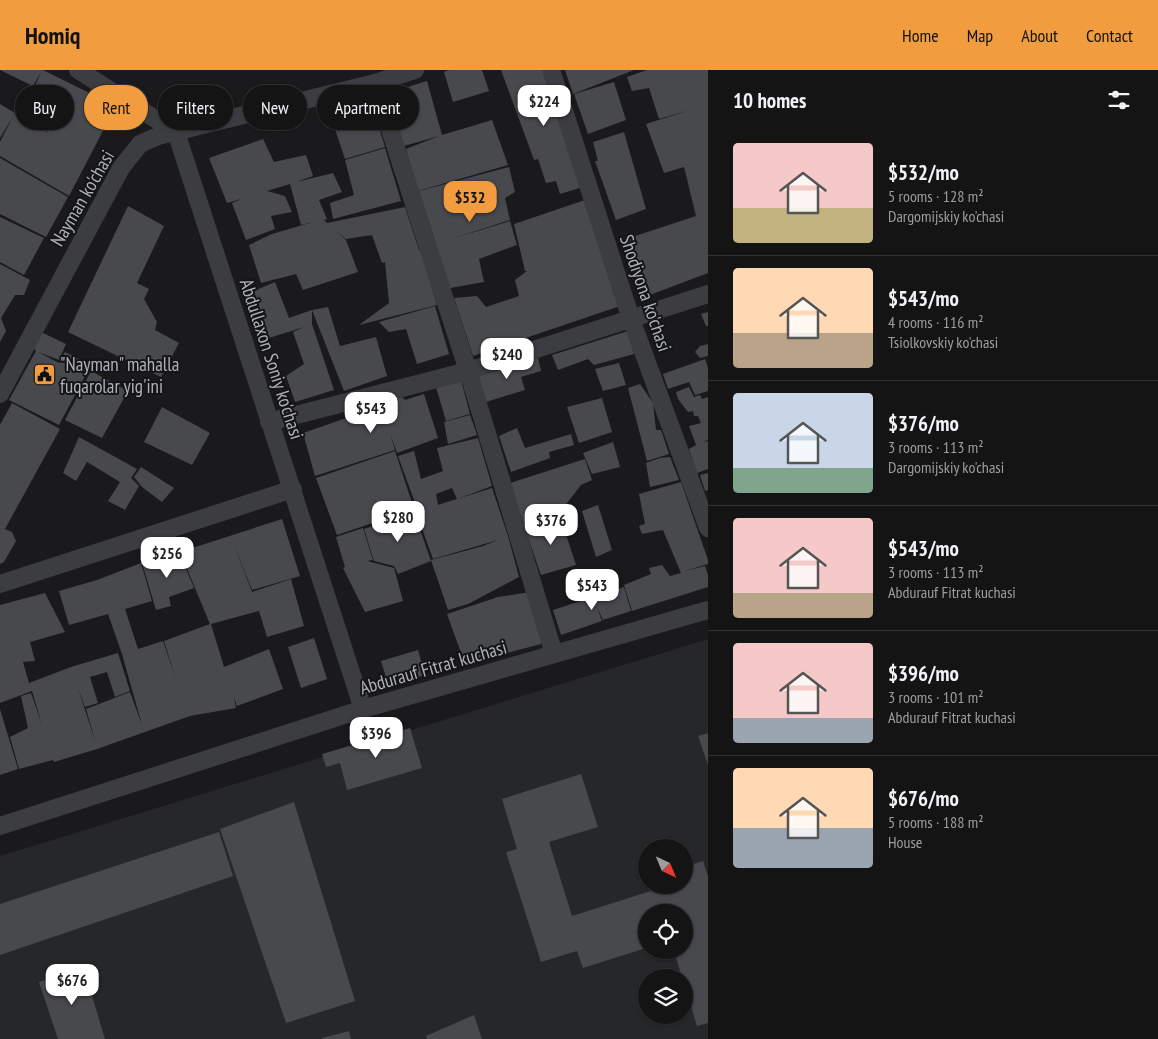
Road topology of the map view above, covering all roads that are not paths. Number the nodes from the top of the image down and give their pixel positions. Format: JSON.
{"nodes":[{"id":1,"x":78,"y":70,"type":"edge"},
{"id":2,"x":416,"y":70,"type":"edge"},
{"id":3,"x":551,"y":70,"type":"edge"},
{"id":4,"x":375,"y":82,"type":"junction"},
{"id":5,"x":176,"y":132,"type":"junction"},
{"id":6,"x":708,"y":294,"type":"edge"},
{"id":7,"x":631,"y":319,"type":"junction"},
{"id":8,"x":468,"y":372,"type":"junction"},
{"id":9,"x":0,"y":394,"type":"edge"},
{"id":10,"x":270,"y":422,"type":"junction"},
{"id":11,"x":293,"y":488,"type":"junction"},
{"id":12,"x":708,"y":528,"type":"edge"},
{"id":13,"x":0,"y":584,"type":"edge"},
{"id":14,"x":708,"y":610,"type":"edge"},
{"id":15,"x":554,"y":654,"type":"junction"},
{"id":16,"x":363,"y":709,"type":"junction"},
{"id":17,"x":0,"y":826,"type":"edge"}],
"edges":[{"from":1,"to":5,"type":"street"},
{"from":2,"to":4,"type":"street","name":"Nayman ko'chasi"},
{"from":3,"to":7,"type":"street","name":"Shodiyona ko'chasi"},
{"from":4,"to":5,"type":"street","name":"Nayman ko'chasi"},
{"from":4,"to":8,"type":"street"},
{"from":5,"to":9,"type":"street","name":"Nayman ko'chasi"},
{"from":5,"to":10,"type":"street","name":"Abdullaxon Soniy ko'chasi"},
{"from":6,"to":7,"type":"street"},
{"from":7,"to":8,"type":"street"},
{"from":7,"to":12,"type":"street","name":"Shodiyona ko'chasi"},
{"from":8,"to":10,"type":"street"},
{"from":8,"to":15,"type":"street"},
{"from":10,"to":11,"type":"street","name":"Abdullaxon Soniy ko'chasi"},
{"from":11,"to":13,"type":"street"},
{"from":11,"to":16,"type":"street","name":"Abdullaxon Soniy ko'chasi"},
{"from":14,"to":15,"type":"street","name":"Abdurauf Fitrat kuchasi"},
{"from":15,"to":16,"type":"street","name":"Abdurauf Fitrat kuchasi"},
{"from":16,"to":17,"type":"street","name":"Abdurauf Fitrat kuchasi"}]}
